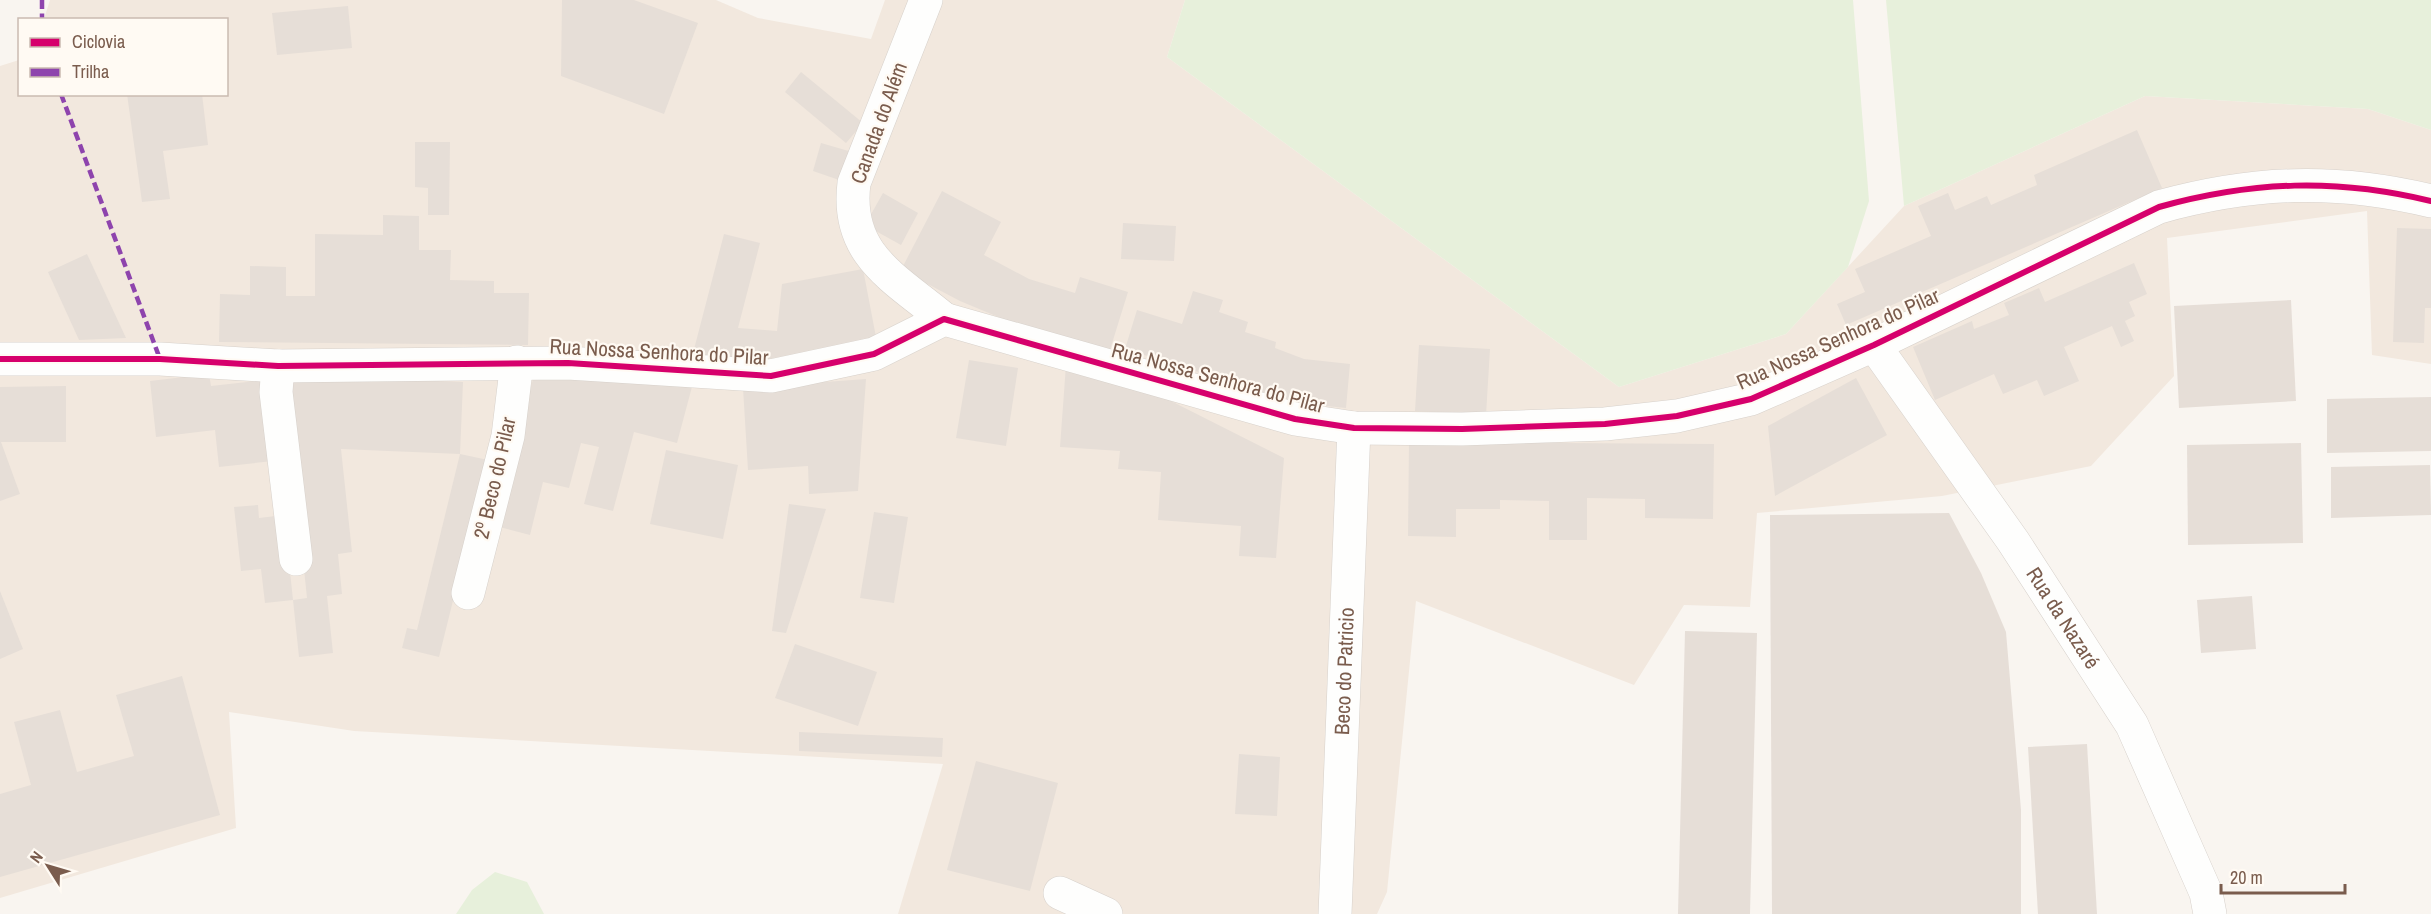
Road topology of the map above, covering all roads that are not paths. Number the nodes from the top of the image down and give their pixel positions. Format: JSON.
{"nodes":[{"id":1,"x":926,"y":0,"type":"edge"},
{"id":2,"x":2431,"y":201,"type":"edge"},
{"id":3,"x":944,"y":320,"type":"junction"},
{"id":4,"x":1874,"y":345,"type":"junction"},
{"id":5,"x":0,"y":360,"type":"edge"},
{"id":6,"x":517,"y":362,"type":"junction"},
{"id":7,"x":278,"y":366,"type":"junction"},
{"id":8,"x":1354,"y":428,"type":"junction"},
{"id":9,"x":296,"y":559,"type":"dead end"},
{"id":10,"x":468,"y":593,"type":"dead end"},
{"id":11,"x":1060,"y":893,"type":"dead end"},
{"id":12,"x":1106,"y":914,"type":"edge"},
{"id":13,"x":1335,"y":914,"type":"edge"},
{"id":14,"x":2210,"y":914,"type":"edge"}],
"edges":[{"from":1,"to":3,"type":"street","name":"Canada do Além"},
{"from":2,"to":4,"type":"street","name":"Rua Nossa Senhora do Pilar"},
{"from":3,"to":6,"type":"street","name":"Rua Nossa Senhora do Pilar"},
{"from":3,"to":8,"type":"street","name":"Rua Nossa Senhora do Pilar"},
{"from":4,"to":8,"type":"street","name":"Rua Nossa Senhora do Pilar"},
{"from":4,"to":14,"type":"street","name":"Rua da Nazaré"},
{"from":5,"to":7,"type":"street","name":"Rua Nossa Senhora do Pilar"},
{"from":6,"to":7,"type":"street","name":"Rua Nossa Senhora do Pilar"},
{"from":6,"to":10,"type":"street","name":"2º Beco do Pilar"},
{"from":7,"to":9,"type":"street"},
{"from":8,"to":13,"type":"street","name":"Beco do Patricio"},
{"from":11,"to":12,"type":"street"}]}
